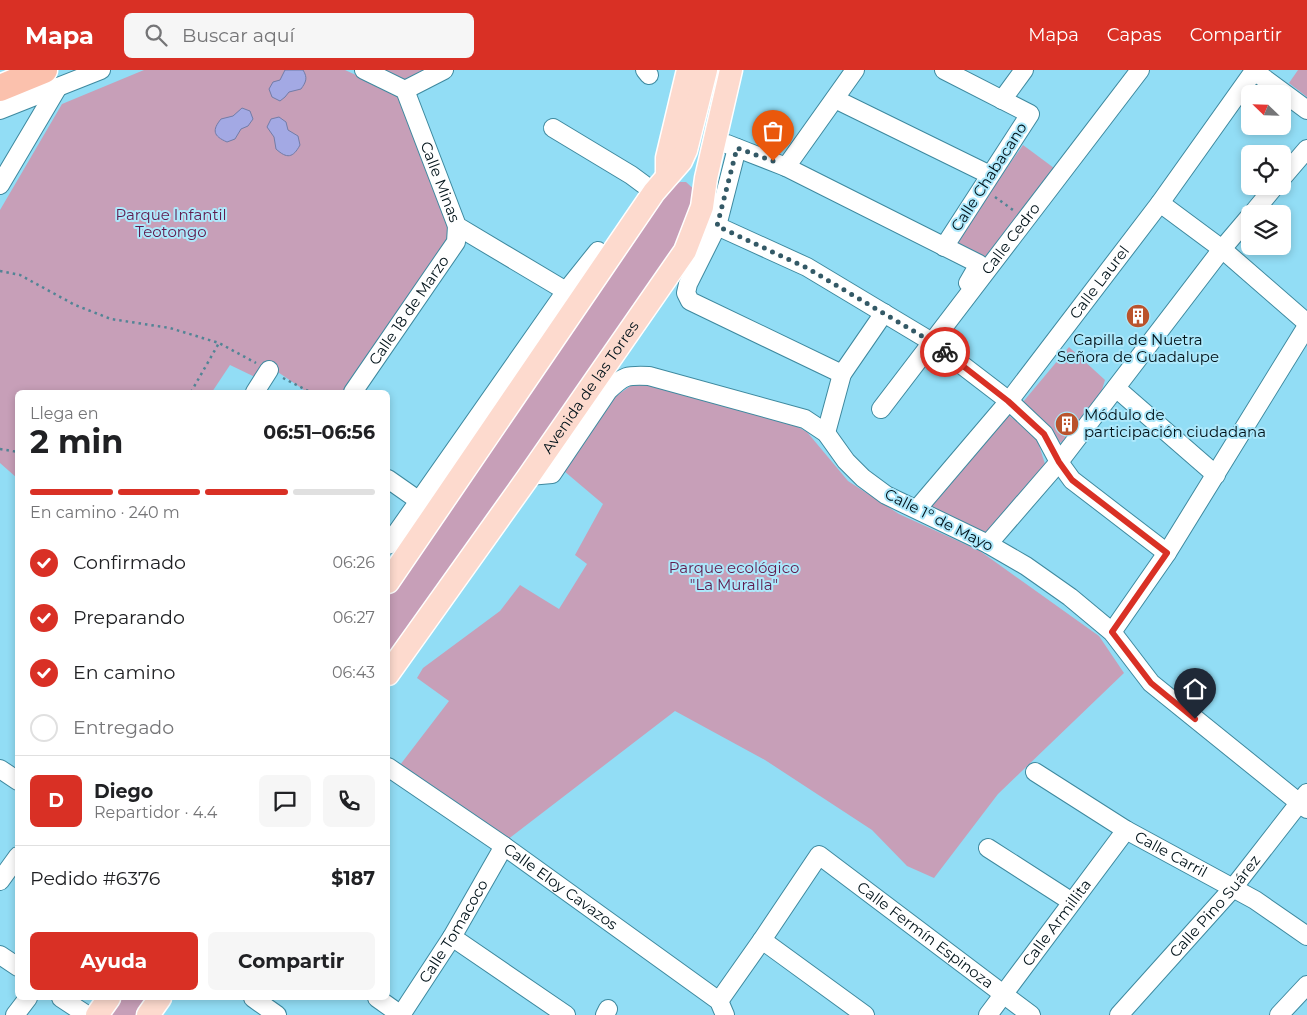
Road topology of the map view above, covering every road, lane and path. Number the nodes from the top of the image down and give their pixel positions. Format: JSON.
{"nodes":[{"id":1,"x":101,"y":70,"type":"edge"},
{"id":2,"x":364,"y":70,"type":"edge"},
{"id":3,"x":444,"y":70,"type":"edge"},
{"id":4,"x":688,"y":70,"type":"edge"},
{"id":5,"x":706,"y":70,"type":"edge"},
{"id":6,"x":731,"y":70,"type":"edge"},
{"id":7,"x":747,"y":70,"type":"edge"},
{"id":8,"x":855,"y":70,"type":"edge"},
{"id":9,"x":944,"y":70,"type":"edge"},
{"id":10,"x":1024,"y":70,"type":"edge"},
{"id":11,"x":1140,"y":70,"type":"edge"},
{"id":12,"x":1253,"y":71,"type":"edge"},
{"id":13,"x":51,"y":78,"type":"edge"},
{"id":14,"x":0,"y":88,"type":"edge"},
{"id":15,"x":405,"y":90,"type":"junction"},
{"id":16,"x":834,"y":99,"type":"junction"},
{"id":17,"x":1002,"y":100,"type":"junction"},
{"id":18,"x":0,"y":110,"type":"edge"},
{"id":19,"x":1307,"y":110,"type":"edge"},
{"id":20,"x":553,"y":128,"type":"dead end"},
{"id":21,"x":732,"y":146,"type":"junction"},
{"id":22,"x":1307,"y":149,"type":"edge"},
{"id":23,"x":786,"y":167,"type":"junction"},
{"id":24,"x":1291,"y":168,"type":"edge"},
{"id":25,"x":706,"y":178,"type":"junction"},
{"id":26,"x":986,"y":181,"type":"junction"},
{"id":27,"x":661,"y":184,"type":"junction"},
{"id":28,"x":0,"y":185,"type":"edge"},
{"id":29,"x":1268,"y":195,"type":"edge"},
{"id":30,"x":1160,"y":202,"type":"junction"},
{"id":31,"x":1259,"y":205,"type":"edge"},
{"id":32,"x":1026,"y":220,"type":"junction"},
{"id":33,"x":457,"y":226,"type":"junction"},
{"id":34,"x":717,"y":226,"type":"junction"},
{"id":35,"x":1241,"y":227,"type":"edge"},
{"id":36,"x":944,"y":247,"type":"junction"},
{"id":37,"x":1222,"y":249,"type":"junction"},
{"id":38,"x":598,"y":251,"type":"dead end"},
{"id":39,"x":0,"y":271,"type":"edge"},
{"id":40,"x":566,"y":291,"type":"junction"},
{"id":41,"x":958,"y":308,"type":"junction"},
{"id":42,"x":884,"y":313,"type":"junction"},
{"id":43,"x":1307,"y":324,"type":"edge"},
{"id":44,"x":932,"y":342,"type":"junction"},
{"id":45,"x":269,"y":370,"type":"dead end"},
{"id":46,"x":842,"y":374,"type":"junction"},
{"id":47,"x":1116,"y":388,"type":"junction"},
{"id":48,"x":192,"y":390,"type":"edge"},
{"id":49,"x":256,"y":390,"type":"edge"},
{"id":50,"x":355,"y":390,"type":"edge"},
{"id":51,"x":1008,"y":401,"type":"junction"},
{"id":52,"x":881,"y":409,"type":"dead end"},
{"id":53,"x":826,"y":433,"type":"junction"},
{"id":54,"x":0,"y":449,"type":"edge"},
{"id":55,"x":15,"y":452,"type":"edge"},
{"id":56,"x":1059,"y":462,"type":"junction"},
{"id":57,"x":1216,"y":475,"type":"junction"},
{"id":58,"x":530,"y":476,"type":"junction"},
{"id":59,"x":390,"y":480,"type":"edge"},
{"id":60,"x":427,"y":506,"type":"junction"},
{"id":61,"x":917,"y":510,"type":"junction"},
{"id":62,"x":390,"y":543,"type":"edge"},
{"id":63,"x":988,"y":544,"type":"junction"},
{"id":64,"x":1167,"y":553,"type":"junction"},
{"id":65,"x":390,"y":578,"type":"edge"},
{"id":66,"x":1112,"y":632,"type":"junction"},
{"id":67,"x":390,"y":671,"type":"edge"},
{"id":68,"x":390,"y":768,"type":"edge"},
{"id":69,"x":0,"y":769,"type":"edge"},
{"id":70,"x":1035,"y":772,"type":"dead end"},
{"id":71,"x":15,"y":779,"type":"edge"},
{"id":72,"x":1304,"y":802,"type":"edge"},
{"id":73,"x":1126,"y":830,"type":"junction"},
{"id":74,"x":504,"y":846,"type":"junction"},
{"id":75,"x":988,"y":848,"type":"dead end"},
{"id":76,"x":15,"y":860,"type":"edge"},
{"id":77,"x":0,"y":881,"type":"edge"},
{"id":78,"x":1233,"y":888,"type":"junction"},
{"id":79,"x":1072,"y":902,"type":"junction"},
{"id":80,"x":1307,"y":936,"type":"edge"},
{"id":81,"x":452,"y":937,"type":"junction"},
{"id":82,"x":762,"y":940,"type":"junction"},
{"id":83,"x":0,"y":955,"type":"edge"},
{"id":84,"x":15,"y":965,"type":"edge"},
{"id":85,"x":1307,"y":985,"type":"edge"},
{"id":86,"x":1003,"y":994,"type":"junction"},
{"id":87,"x":27,"y":1000,"type":"edge"},
{"id":88,"x":64,"y":1000,"type":"edge"},
{"id":89,"x":108,"y":1000,"type":"edge"},
{"id":90,"x":159,"y":1000,"type":"edge"},
{"id":91,"x":257,"y":1000,"type":"edge"},
{"id":92,"x":380,"y":1000,"type":"edge"},
{"id":93,"x":722,"y":1008,"type":"edge"},
{"id":94,"x":16,"y":1015,"type":"edge"},
{"id":95,"x":87,"y":1015,"type":"edge"},
{"id":96,"x":97,"y":1015,"type":"edge"},
{"id":97,"x":148,"y":1015,"type":"edge"},
{"id":98,"x":277,"y":1015,"type":"edge"},
{"id":99,"x":401,"y":1015,"type":"edge"},
{"id":100,"x":566,"y":1015,"type":"edge"},
{"id":101,"x":865,"y":1015,"type":"edge"},
{"id":102,"x":988,"y":1015,"type":"edge"},
{"id":103,"x":1031,"y":1015,"type":"edge"},
{"id":104,"x":1118,"y":1015,"type":"edge"},
{"id":105,"x":1279,"y":1015,"type":"edge"}],
"edges":[{"from":1,"to":13,"type":"street"},
{"from":2,"to":15,"type":"street"},
{"from":3,"to":15,"type":"street"},
{"from":4,"to":27,"type":"main road"},
{"from":5,"to":27,"type":"main road"},
{"from":6,"to":25,"type":"main road","name":"Avenida de las Torres"},
{"from":7,"to":21,"type":"main road"},
{"from":8,"to":16,"type":"street"},
{"from":9,"to":17,"type":"street"},
{"from":10,"to":17,"type":"street"},
{"from":11,"to":32,"type":"street","name":"Calle Cedro"},
{"from":12,"to":19,"type":"street"},
{"from":12,"to":30,"type":"street","name":"Calle Laurel"},
{"from":13,"to":14,"type":"highway"},
{"from":13,"to":18,"type":"street"},
{"from":13,"to":28,"type":"street"},
{"from":15,"to":33,"type":"street","name":"Calle Minas"},
{"from":16,"to":23,"type":"street"},
{"from":16,"to":26,"type":"street"},
{"from":17,"to":26,"type":"street","name":"Calle Chabacano"},
{"from":20,"to":27,"type":"street"},
{"from":21,"to":23,"type":"street"},
{"from":21,"to":25,"type":"main road"},
{"from":21,"to":34,"type":"street"},
{"from":22,"to":24,"type":"street"},
{"from":23,"to":36,"type":"street"},
{"from":25,"to":27,"type":"main road"},
{"from":25,"to":58,"type":"main road","name":"Avenida de las Torres"},
{"from":26,"to":32,"type":"path"},
{"from":26,"to":36,"type":"street","name":"Calle Chabacano"},
{"from":27,"to":60,"type":"main road"},
{"from":29,"to":31,"type":"street"},
{"from":30,"to":37,"type":"street"},
{"from":30,"to":51,"type":"street","name":"Calle Laurel"},
{"from":32,"to":41,"type":"street","name":"Calle Cedro"},
{"from":33,"to":40,"type":"street","name":"Calle Minas"},
{"from":33,"to":50,"type":"street","name":"Calle 18 de Marzo"},
{"from":34,"to":42,"type":"street"},
{"from":34,"to":46,"type":"street"},
{"from":35,"to":37,"type":"street"},
{"from":36,"to":41,"type":"street"},
{"from":37,"to":43,"type":"street"},
{"from":37,"to":47,"type":"street"},
{"from":38,"to":40,"type":"street"},
{"from":39,"to":48,"type":"path"},
{"from":40,"to":60,"type":"street"},
{"from":41,"to":44,"type":"street","name":"Calle Cedro"},
{"from":42,"to":44,"type":"street"},
{"from":42,"to":46,"type":"street"},
{"from":43,"to":57,"type":"street"},
{"from":44,"to":51,"type":"street"},
{"from":44,"to":52,"type":"street","name":"Calle Cedro"},
{"from":45,"to":49,"type":"street"},
{"from":46,"to":53,"type":"street"},
{"from":47,"to":56,"type":"street"},
{"from":47,"to":57,"type":"street"},
{"from":51,"to":56,"type":"street"},
{"from":51,"to":61,"type":"street","name":"Calle Laurel"},
{"from":53,"to":58,"type":"street","name":"Calle 1º de Mayo"},
{"from":53,"to":61,"type":"street","name":"Calle 1º de Mayo"},
{"from":54,"to":55,"type":"path"},
{"from":56,"to":63,"type":"street"},
{"from":56,"to":64,"type":"street"},
{"from":57,"to":64,"type":"street"},
{"from":58,"to":67,"type":"main road","name":"Avenida de las Torres"},
{"from":59,"to":60,"type":"street"},
{"from":60,"to":62,"type":"street"},
{"from":60,"to":65,"type":"main road"},
{"from":61,"to":63,"type":"street","name":"Calle 1º de Mayo"},
{"from":63,"to":66,"type":"street","name":"Calle 1º de Mayo"},
{"from":64,"to":66,"type":"street"},
{"from":66,"to":72,"type":"street","name":"Calle 1º de Mayo"},
{"from":68,"to":74,"type":"street","name":"Calle Eloy Cavazos"},
{"from":69,"to":71,"type":"street"},
{"from":70,"to":73,"type":"street","name":"Calle Carril"},
{"from":72,"to":78,"type":"street","name":"Calle Pino Suárez"},
{"from":73,"to":78,"type":"street","name":"Calle Carril"},
{"from":73,"to":79,"type":"street","name":"Calle Armillita"},
{"from":74,"to":81,"type":"street","name":"Calle Tomacoco"},
{"from":74,"to":93,"type":"street","name":"Calle Eloy Cavazos"},
{"from":75,"to":79,"type":"street"},
{"from":76,"to":77,"type":"street"},
{"from":78,"to":80,"type":"street","name":"Calle Carril"},
{"from":78,"to":104,"type":"street","name":"Calle Pino Suárez"},
{"from":79,"to":86,"type":"street","name":"Calle Armillita"},
{"from":81,"to":99,"type":"street","name":"Calle Tomacoco"},
{"from":81,"to":100,"type":"street"},
{"from":82,"to":86,"type":"street","name":"Calle Fermín Espinoza"},
{"from":82,"to":93,"type":"street"},
{"from":82,"to":101,"type":"street"},
{"from":83,"to":84,"type":"street"},
{"from":85,"to":105,"type":"street"},
{"from":86,"to":102,"type":"street","name":"Calle Armillita"},
{"from":86,"to":103,"type":"street","name":"Calle Fermín Espinoza"},
{"from":87,"to":94,"type":"street"},
{"from":88,"to":95,"type":"street"},
{"from":89,"to":96,"type":"main road"},
{"from":90,"to":97,"type":"main road"},
{"from":91,"to":98,"type":"street"},
{"from":92,"to":99,"type":"street"}]}
